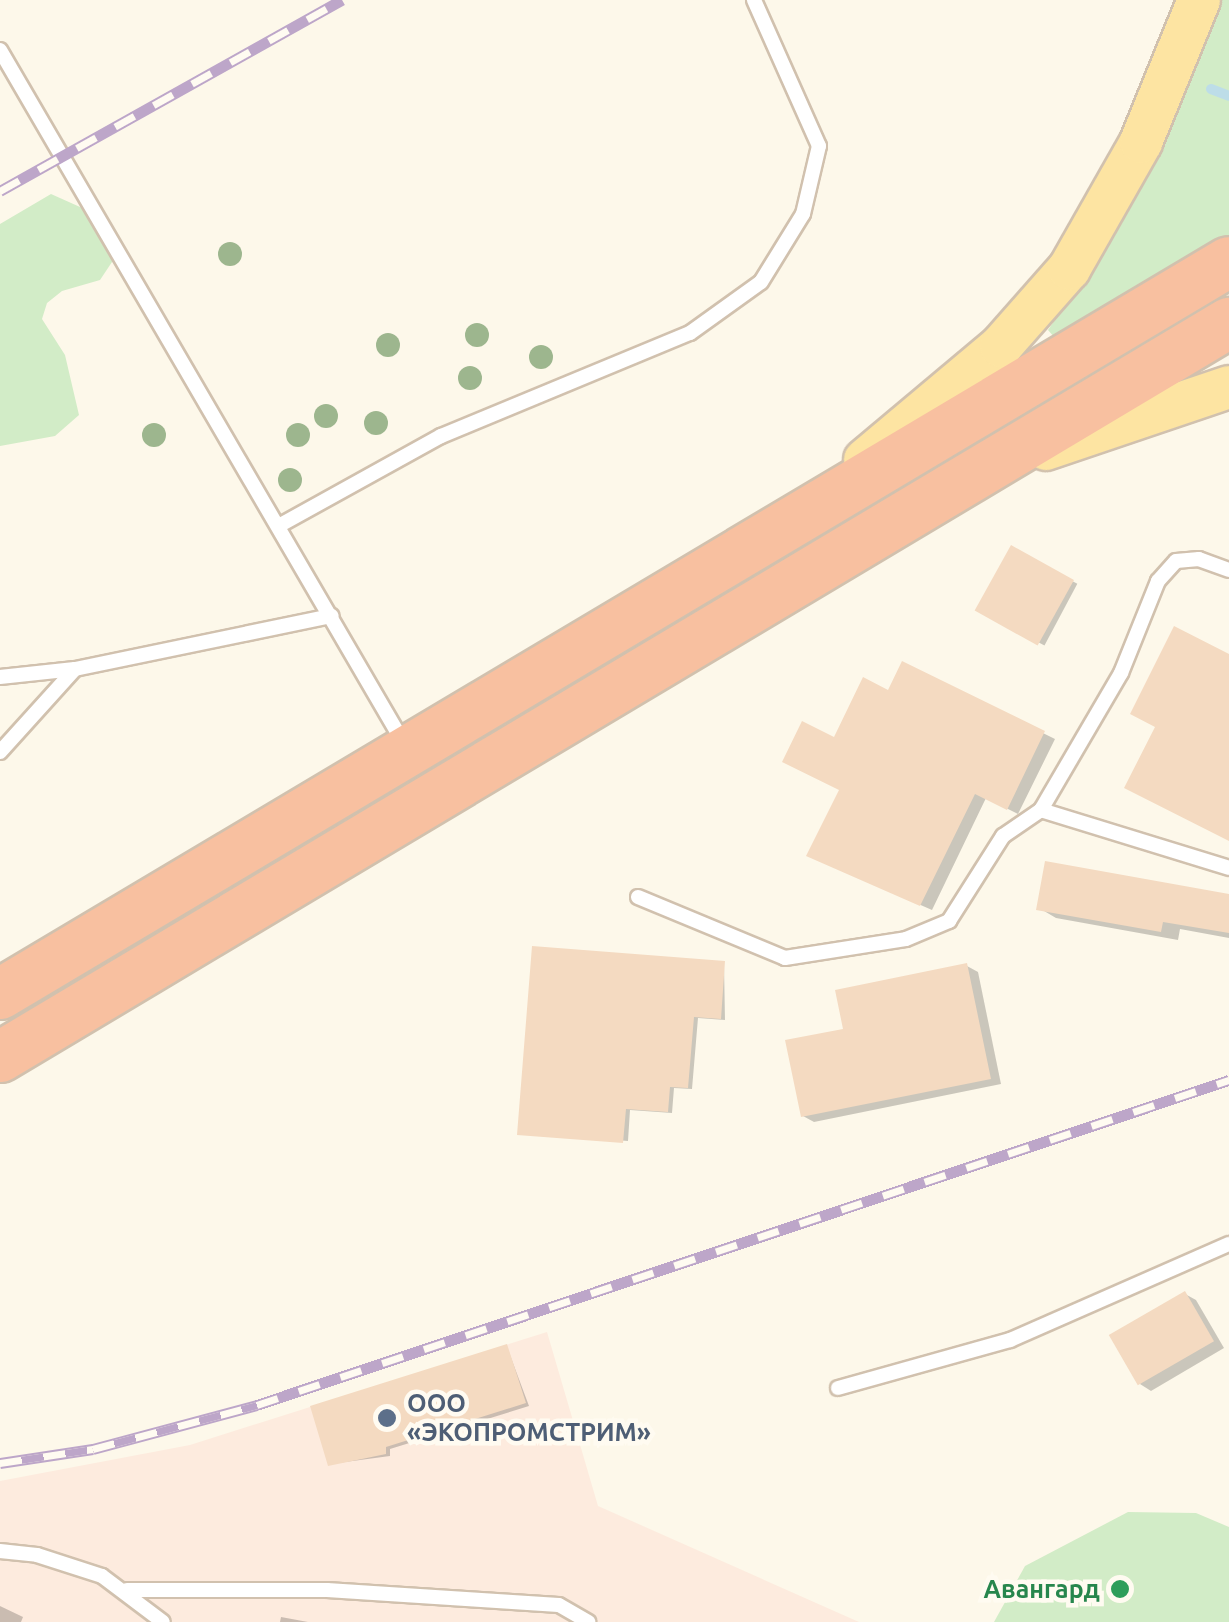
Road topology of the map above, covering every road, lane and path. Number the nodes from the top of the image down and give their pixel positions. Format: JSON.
{"nodes":[{"id":1,"x":754,"y":0,"type":"edge"},
{"id":2,"x":1199,"y":0,"type":"edge"},
{"id":3,"x":0,"y":50,"type":"edge"},
{"id":4,"x":1229,"y":262,"type":"edge"},
{"id":5,"x":1229,"y":323,"type":"edge"},
{"id":6,"x":1229,"y":386,"type":"edge"},
{"id":7,"x":980,"y":474,"type":"junction"},
{"id":8,"x":282,"y":524,"type":"junction"},
{"id":9,"x":772,"y":538,"type":"junction"},
{"id":10,"x":1229,"y":570,"type":"edge"},
{"id":11,"x":332,"y":616,"type":"junction"},
{"id":12,"x":75,"y":669,"type":"junction"},
{"id":13,"x":0,"y":678,"type":"edge"},
{"id":14,"x":0,"y":752,"type":"edge"},
{"id":15,"x":409,"y":752,"type":"junction"},
{"id":16,"x":1040,"y":810,"type":"junction"},
{"id":17,"x":1229,"y":868,"type":"edge"},
{"id":18,"x":638,"y":897,"type":"dead end"},
{"id":19,"x":0,"y":994,"type":"edge"},
{"id":20,"x":0,"y":1057,"type":"edge"},
{"id":21,"x":1228,"y":1247,"type":"edge"},
{"id":22,"x":838,"y":1388,"type":"dead end"},
{"id":23,"x":0,"y":1551,"type":"edge"},
{"id":24,"x":127,"y":1590,"type":"junction"},
{"id":25,"x":163,"y":1622,"type":"edge"},
{"id":26,"x":588,"y":1622,"type":"edge"}],
"edges":[{"from":1,"to":8,"type":"lane"},
{"from":2,"to":9,"type":"main road"},
{"from":3,"to":8,"type":"lane"},
{"from":4,"to":9,"type":"highway"},
{"from":5,"to":7,"type":"highway"},
{"from":6,"to":7,"type":"main road"},
{"from":7,"to":20,"type":"highway"},
{"from":8,"to":11,"type":"lane"},
{"from":9,"to":15,"type":"highway"},
{"from":10,"to":16,"type":"lane"},
{"from":11,"to":12,"type":"lane"},
{"from":11,"to":15,"type":"lane"},
{"from":12,"to":13,"type":"lane"},
{"from":12,"to":14,"type":"lane"},
{"from":15,"to":19,"type":"highway"},
{"from":16,"to":17,"type":"lane"},
{"from":16,"to":18,"type":"lane"},
{"from":21,"to":22,"type":"lane"},
{"from":23,"to":24,"type":"lane"},
{"from":24,"to":25,"type":"lane"},
{"from":24,"to":26,"type":"lane"}]}
